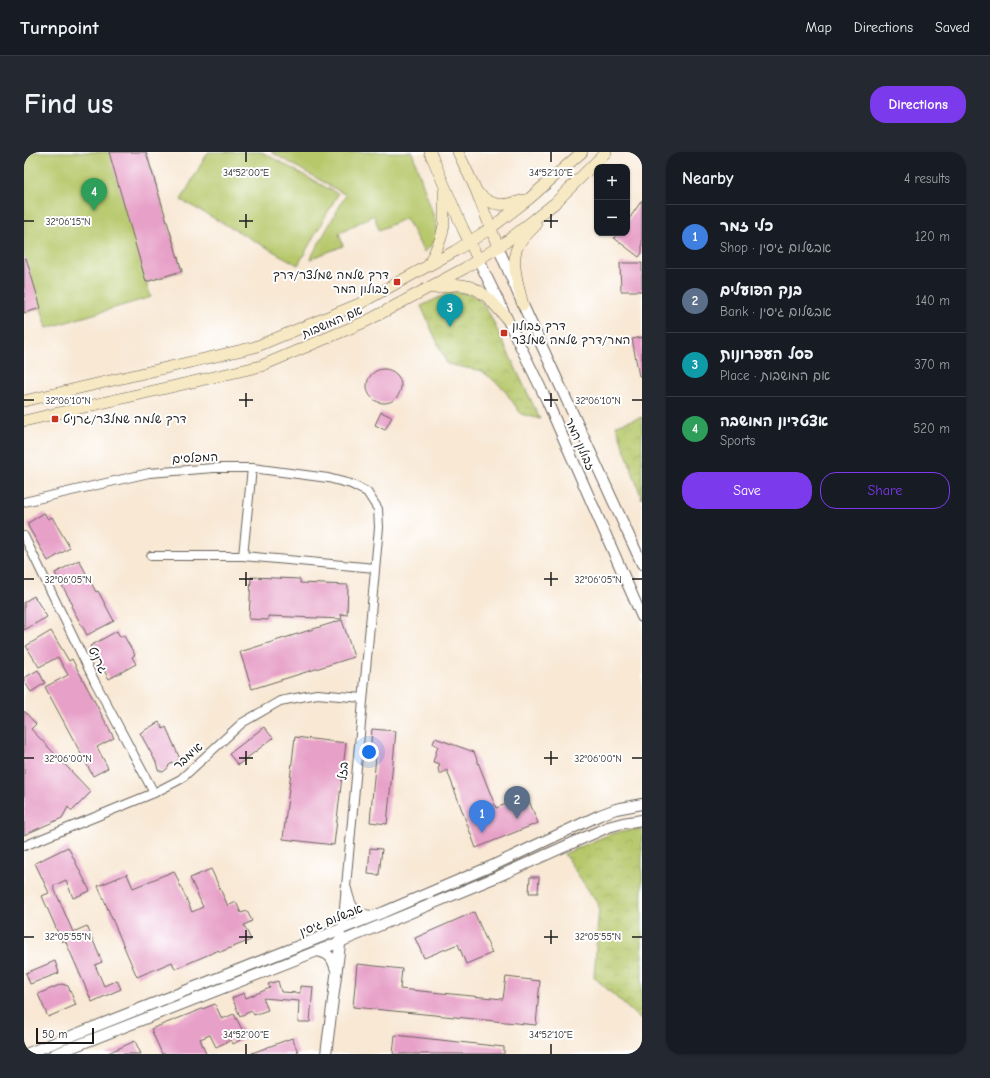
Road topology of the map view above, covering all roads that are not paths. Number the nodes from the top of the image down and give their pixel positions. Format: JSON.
{"nodes":[{"id":1,"x":430,"y":152,"type":"edge"},
{"id":2,"x":458,"y":152,"type":"edge"},
{"id":3,"x":582,"y":152,"type":"edge"},
{"id":4,"x":606,"y":152,"type":"edge"},
{"id":5,"x":444,"y":187,"type":"junction"},
{"id":6,"x":476,"y":190,"type":"junction"},
{"id":7,"x":530,"y":198,"type":"junction"},
{"id":8,"x":555,"y":203,"type":"junction"},
{"id":9,"x":491,"y":228,"type":"junction"},
{"id":10,"x":469,"y":242,"type":"junction"},
{"id":11,"x":498,"y":247,"type":"junction"},
{"id":12,"x":478,"y":259,"type":"junction"},
{"id":13,"x":429,"y":265,"type":"junction"},
{"id":14,"x":429,"y":288,"type":"junction"},
{"id":15,"x":522,"y":305,"type":"junction"},
{"id":16,"x":506,"y":319,"type":"junction"},
{"id":17,"x":27,"y":399,"type":"edge"},
{"id":18,"x":24,"y":421,"type":"edge"},
{"id":19,"x":252,"y":468,"type":"junction"},
{"id":20,"x":367,"y":492,"type":"joint"},
{"id":21,"x":24,"y":502,"type":"edge"},
{"id":22,"x":24,"y":536,"type":"edge"},
{"id":23,"x":151,"y":556,"type":"dead end"},
{"id":24,"x":243,"y":556,"type":"junction"},
{"id":25,"x":642,"y":564,"type":"edge"},
{"id":26,"x":375,"y":568,"type":"junction"},
{"id":27,"x":642,"y":617,"type":"edge"},
{"id":28,"x":363,"y":698,"type":"junction"},
{"id":29,"x":154,"y":793,"type":"junction"},
{"id":30,"x":642,"y":804,"type":"edge"},
{"id":31,"x":642,"y":820,"type":"edge"},
{"id":32,"x":24,"y":846,"type":"edge"},
{"id":33,"x":346,"y":889,"type":"junction"},
{"id":34,"x":374,"y":916,"type":"junction"},
{"id":35,"x":342,"y":930,"type":"junction"},
{"id":36,"x":340,"y":942,"type":"junction"},
{"id":37,"x":316,"y":951,"type":"junction"},
{"id":38,"x":337,"y":972,"type":"junction"},
{"id":39,"x":26,"y":1054,"type":"edge"},
{"id":40,"x":55,"y":1054,"type":"edge"},
{"id":41,"x":326,"y":1054,"type":"edge"}],
"edges":[{"from":1,"to":5,"type":"main road","name":"זבולון המר"},
{"from":2,"to":6,"type":"main road","name":"זבולון המר"},
{"from":3,"to":7,"type":"main road","name":"אם המושבות"},
{"from":4,"to":8,"type":"main road","name":"אם המושבות"},
{"from":5,"to":10,"type":"main road","name":"זבולון המר"},
{"from":5,"to":13,"type":"main road"},
{"from":6,"to":7,"type":"main road"},
{"from":6,"to":9,"type":"main road","name":"זבולון המר"},
{"from":7,"to":9,"type":"main road","name":"אם המושבות"},
{"from":8,"to":11,"type":"main road","name":"אם המושבות"},
{"from":8,"to":15,"type":"main road"},
{"from":9,"to":10,"type":"main road","name":"אם המושבות"},
{"from":9,"to":11,"type":"main road","name":"זבולון המר"},
{"from":10,"to":12,"type":"main road","name":"זבולון המר"},
{"from":10,"to":13,"type":"main road","name":"אם המושבות"},
{"from":11,"to":12,"type":"main road","name":"אם המושבות"},
{"from":11,"to":15,"type":"street","name":"זבולון המר"},
{"from":12,"to":14,"type":"main road","name":"אם המושבות"},
{"from":12,"to":16,"type":"street","name":"זבולון המר"},
{"from":13,"to":17,"type":"main road","name":"אם המושבות"},
{"from":14,"to":16,"type":"main road"},
{"from":14,"to":18,"type":"main road","name":"אם המושבות"},
{"from":15,"to":25,"type":"street","name":"זבולון המר"},
{"from":16,"to":27,"type":"street","name":"זבולון המר"},
{"from":19,"to":20,"type":"street","name":"המפלסים"},
{"from":19,"to":21,"type":"street","name":"המפלסים"},
{"from":19,"to":24,"type":"street"},
{"from":20,"to":26,"type":"street","name":"בזל"},
{"from":22,"to":29,"type":"street","name":"גרניט"},
{"from":23,"to":24,"type":"street"},
{"from":24,"to":26,"type":"street"},
{"from":26,"to":28,"type":"street","name":"בזל"},
{"from":28,"to":29,"type":"street","name":"אימבר"},
{"from":28,"to":33,"type":"street","name":"בזל"},
{"from":29,"to":32,"type":"street","name":"אימבר"},
{"from":30,"to":34,"type":"street","name":"אבשלום גיסין"},
{"from":31,"to":36,"type":"street","name":"אבשלום גיסין"},
{"from":33,"to":34,"type":"street"},
{"from":33,"to":35,"type":"street","name":"בזל"},
{"from":34,"to":35,"type":"street","name":"אבשלום גיסין"},
{"from":35,"to":36,"type":"street","name":"בזל"},
{"from":35,"to":39,"type":"street","name":"אבשלום גיסין"},
{"from":36,"to":37,"type":"street","name":"אבשלום גיסין"},
{"from":36,"to":38,"type":"street","name":"בזל"},
{"from":37,"to":38,"type":"street"},
{"from":37,"to":40,"type":"street","name":"אבשלום גיסין"},
{"from":38,"to":41,"type":"street","name":"בזל"}]}
